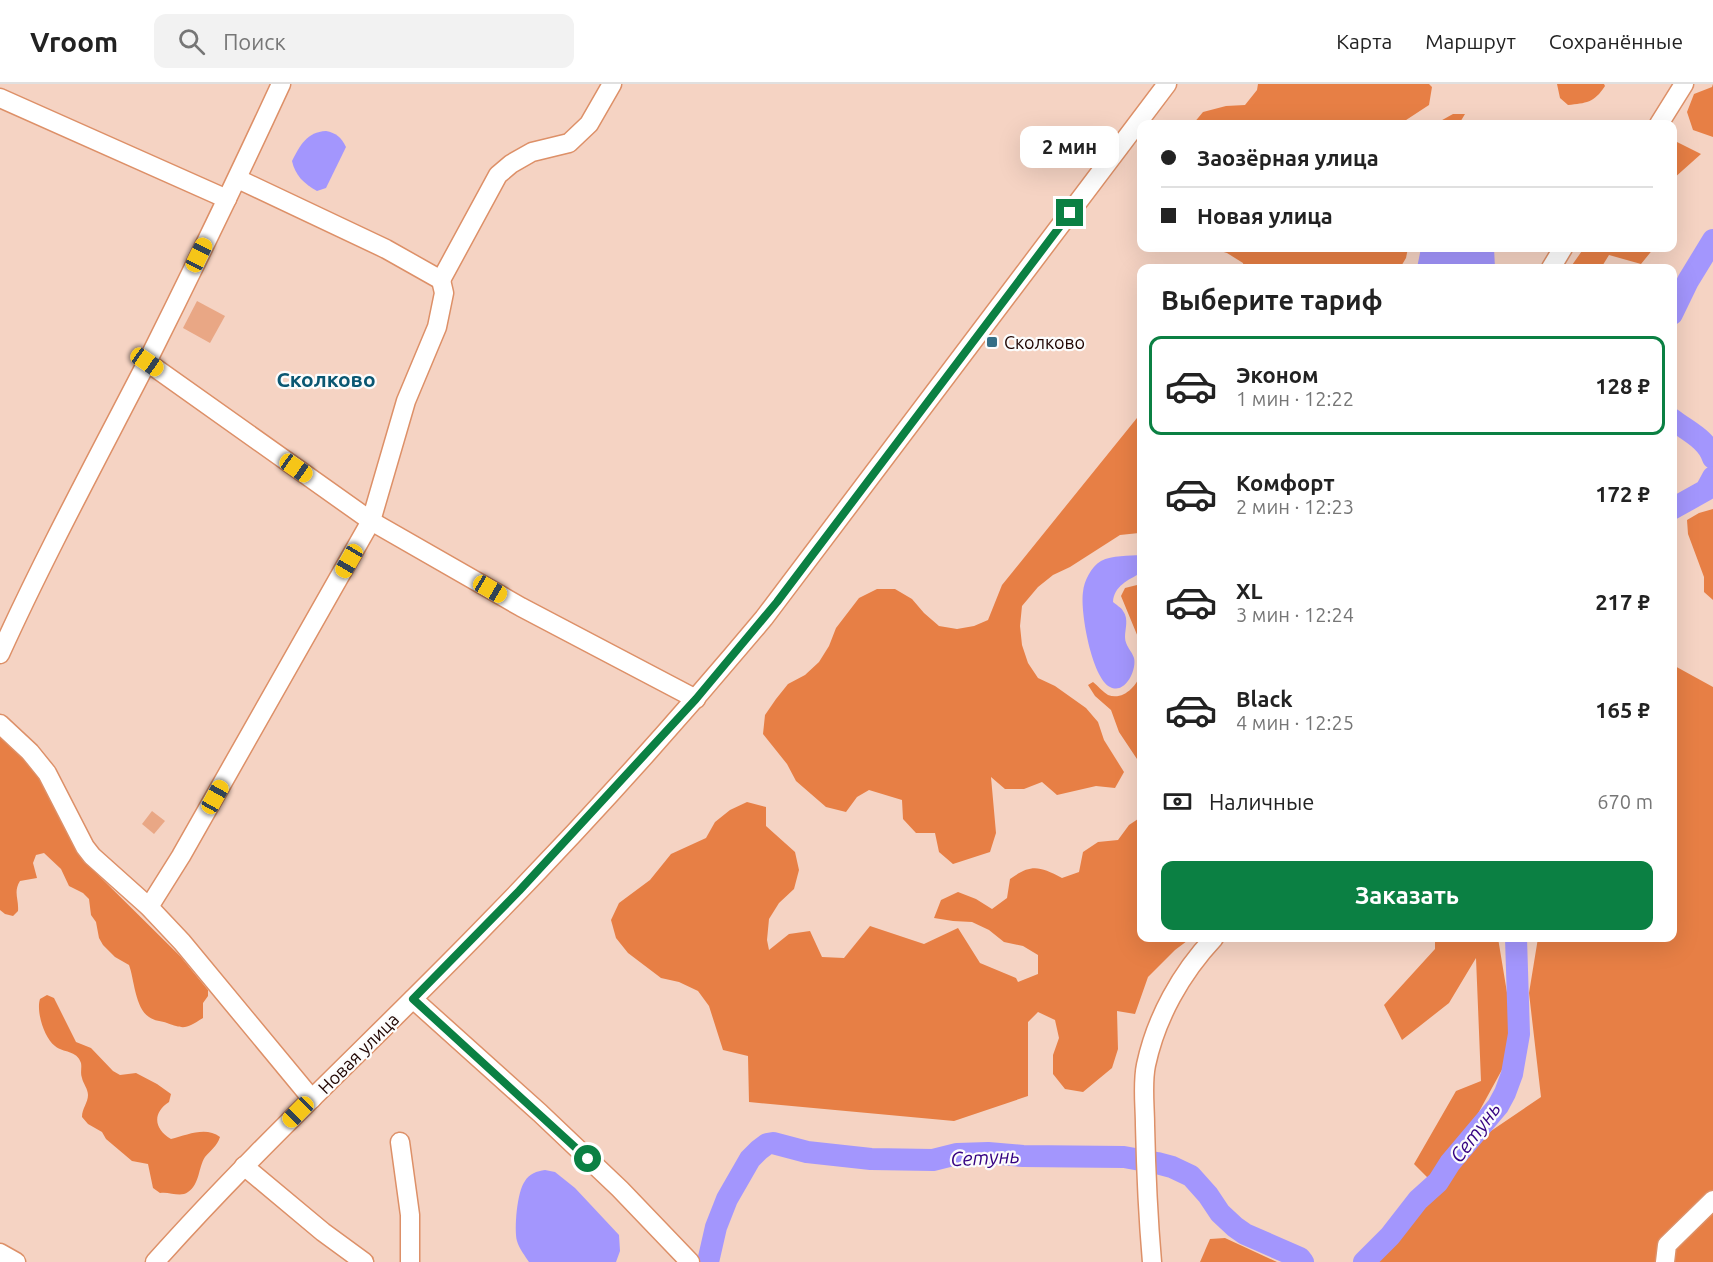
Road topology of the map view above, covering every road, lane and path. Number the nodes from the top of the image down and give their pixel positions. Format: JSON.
{"nodes":[{"id":1,"x":8,"y":84,"type":"edge"},
{"id":2,"x":281,"y":84,"type":"edge"},
{"id":3,"x":612,"y":84,"type":"edge"},
{"id":4,"x":1167,"y":84,"type":"edge"},
{"id":5,"x":1684,"y":84,"type":"edge"},
{"id":6,"x":0,"y":98,"type":"edge"},
{"id":7,"x":1140,"y":120,"type":"edge"},
{"id":8,"x":1662,"y":120,"type":"edge"},
{"id":9,"x":1137,"y":124,"type":"edge"},
{"id":10,"x":238,"y":179,"type":"junction"},
{"id":11,"x":227,"y":199,"type":"junction"},
{"id":12,"x":441,"y":280,"type":"junction"},
{"id":13,"x":147,"y":362,"type":"junction"},
{"id":14,"x":371,"y":521,"type":"junction"},
{"id":15,"x":0,"y":654,"type":"edge"},
{"id":16,"x":696,"y":699,"type":"junction"},
{"id":17,"x":0,"y":724,"type":"edge"},
{"id":18,"x":149,"y":907,"type":"junction"},
{"id":19,"x":1211,"y":942,"type":"edge"},
{"id":20,"x":413,"y":999,"type":"junction"},
{"id":21,"x":312,"y":1099,"type":"junction"},
{"id":22,"x":400,"y":1142,"type":"dead end"},
{"id":23,"x":244,"y":1166,"type":"junction"},
{"id":24,"x":1713,"y":1200,"type":"edge"},
{"id":25,"x":0,"y":1253,"type":"edge"},
{"id":26,"x":688,"y":1261,"type":"edge"},
{"id":27,"x":16,"y":1262,"type":"edge"},
{"id":28,"x":155,"y":1262,"type":"edge"},
{"id":29,"x":364,"y":1262,"type":"edge"},
{"id":30,"x":410,"y":1262,"type":"edge"},
{"id":31,"x":1152,"y":1262,"type":"edge"},
{"id":32,"x":1665,"y":1262,"type":"edge"}],
"edges":[{"from":1,"to":6,"type":"street"},
{"from":2,"to":10,"type":"street"},
{"from":3,"to":12,"type":"street"},
{"from":4,"to":7,"type":"street","name":"Новая улица"},
{"from":5,"to":8,"type":"street"},
{"from":6,"to":11,"type":"street"},
{"from":9,"to":16,"type":"street","name":"Новая улица"},
{"from":10,"to":11,"type":"street"},
{"from":10,"to":12,"type":"street"},
{"from":11,"to":13,"type":"street"},
{"from":12,"to":14,"type":"street"},
{"from":13,"to":14,"type":"street"},
{"from":13,"to":15,"type":"street"},
{"from":14,"to":16,"type":"street"},
{"from":14,"to":18,"type":"street"},
{"from":16,"to":20,"type":"street","name":"Новая улица"},
{"from":17,"to":18,"type":"street"},
{"from":18,"to":21,"type":"street"},
{"from":19,"to":31,"type":"street"},
{"from":20,"to":21,"type":"street","name":"Новая улица"},
{"from":20,"to":26,"type":"street"},
{"from":21,"to":23,"type":"street","name":"Новая улица"},
{"from":22,"to":30,"type":"street"},
{"from":23,"to":28,"type":"street","name":"Новая улица"},
{"from":23,"to":29,"type":"street"},
{"from":24,"to":32,"type":"street"},
{"from":25,"to":27,"type":"street"}]}
